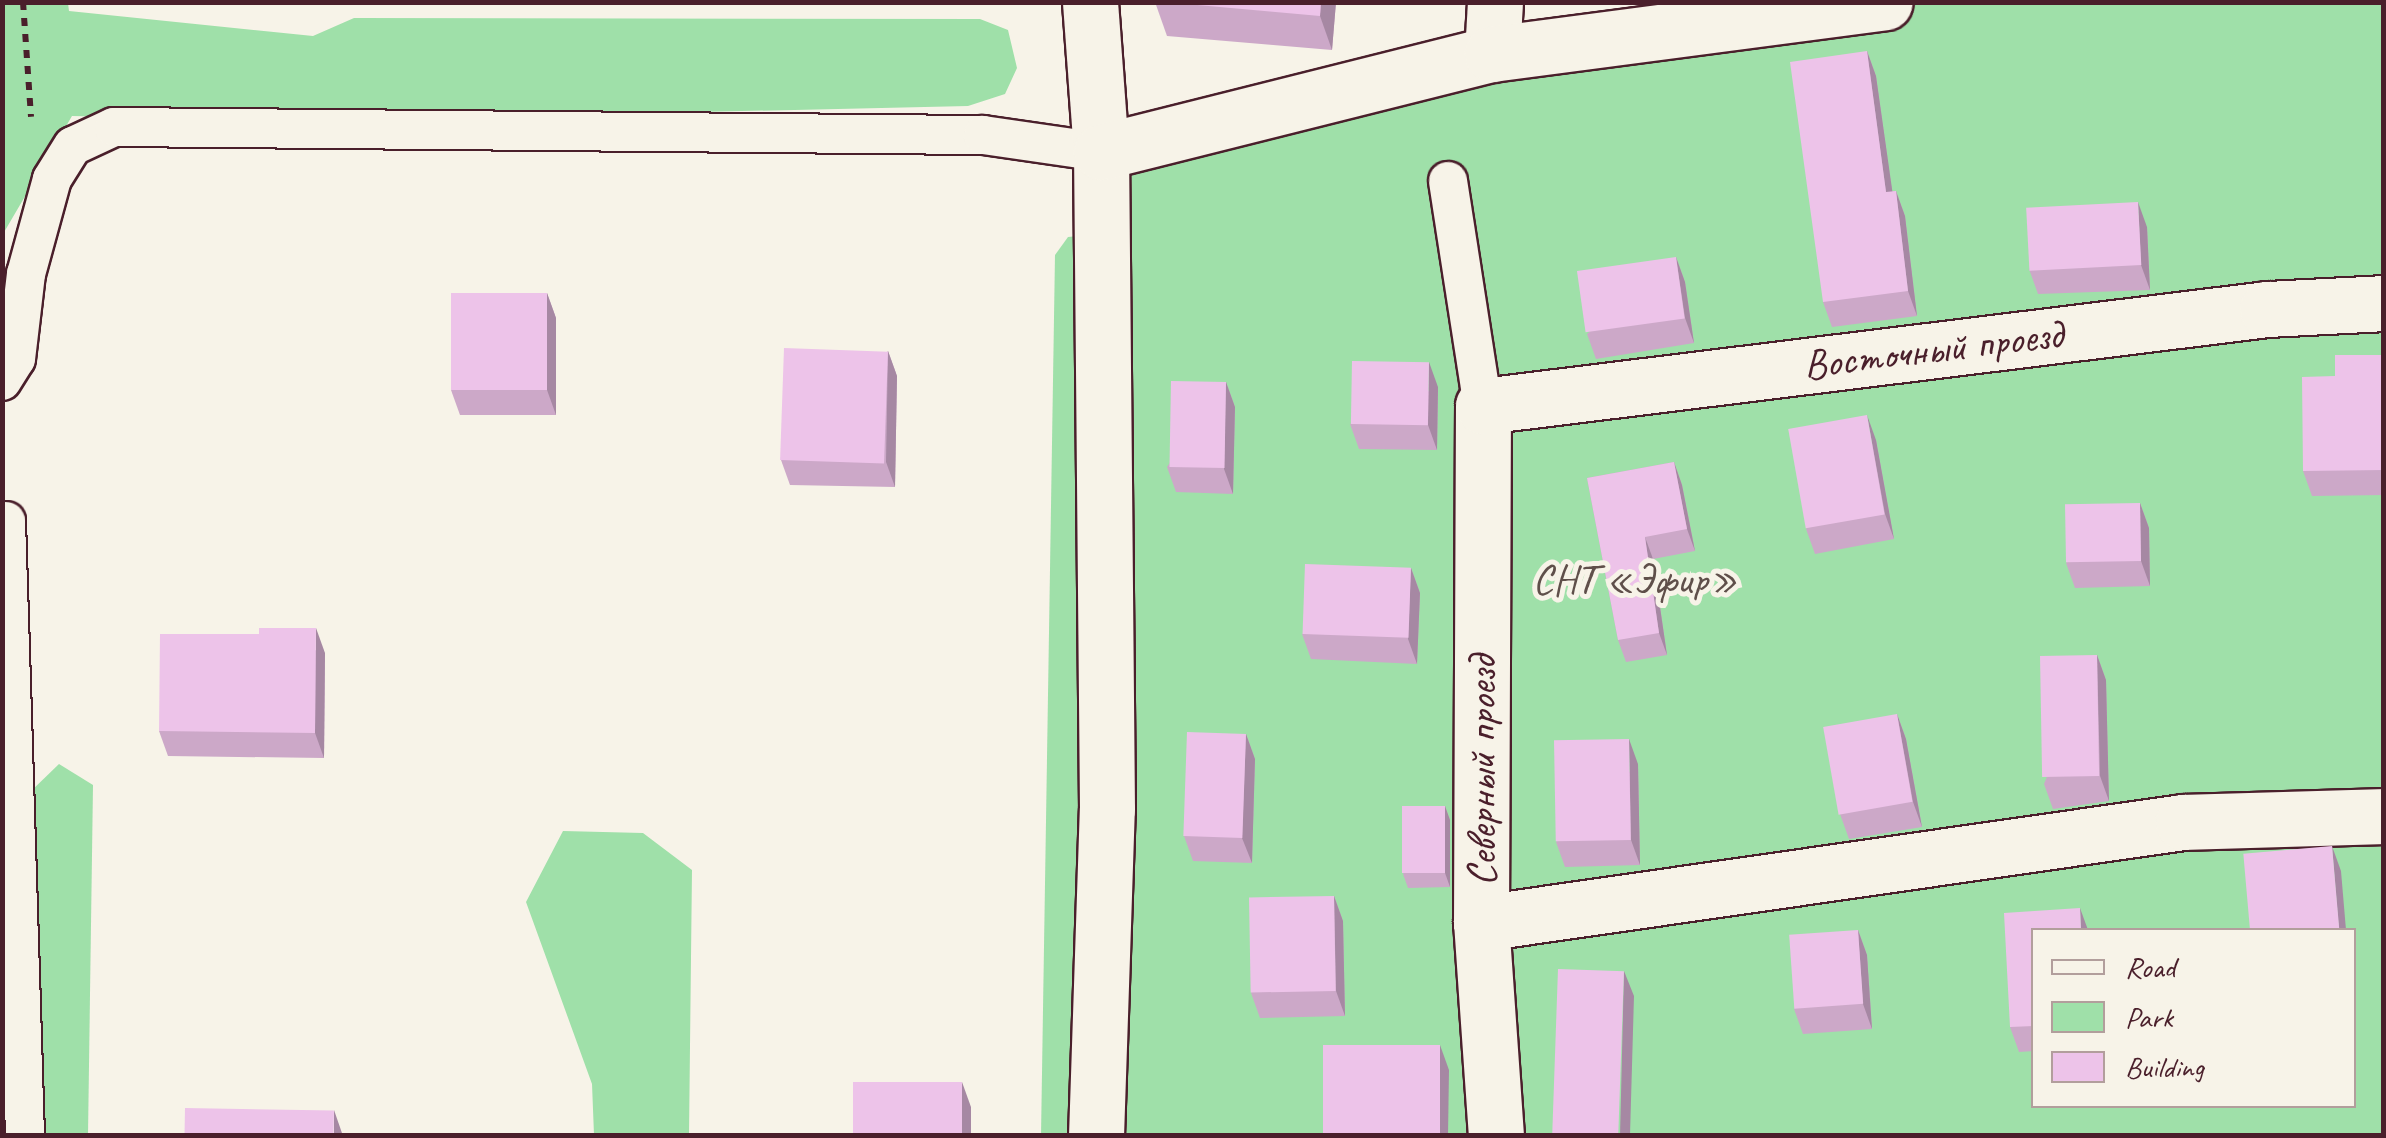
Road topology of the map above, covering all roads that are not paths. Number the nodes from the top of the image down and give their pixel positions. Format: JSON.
{"nodes":[{"id":1,"x":1090,"y":2,"type":"edge"},
{"id":2,"x":1885,"y":2,"type":"edge"},
{"id":3,"x":1494,"y":28,"type":"edge"},
{"id":4,"x":1102,"y":152,"type":"junction"},
{"id":5,"x":1448,"y":181,"type":"dead end"},
{"id":6,"x":2384,"y":304,"type":"edge"},
{"id":7,"x":2,"y":381,"type":"edge"},
{"id":8,"x":1483,"y":406,"type":"junction"},
{"id":9,"x":6,"y":521,"type":"dead end"},
{"id":10,"x":2384,"y":816,"type":"edge"},
{"id":11,"x":1482,"y":923,"type":"junction"},
{"id":12,"x":25,"y":1136,"type":"edge"},
{"id":13,"x":1096,"y":1136,"type":"edge"},
{"id":14,"x":1496,"y":1136,"type":"edge"}],
"edges":[{"from":1,"to":4,"type":"street"},
{"from":2,"to":3,"type":"street"},
{"from":3,"to":4,"type":"street"},
{"from":4,"to":7,"type":"lane"},
{"from":4,"to":13,"type":"street"},
{"from":5,"to":8,"type":"lane"},
{"from":6,"to":8,"type":"street","name":"Восточный проезд"},
{"from":8,"to":11,"type":"street","name":"Северный проезд"},
{"from":9,"to":12,"type":"lane"},
{"from":10,"to":11,"type":"street"},
{"from":11,"to":14,"type":"street","name":"Северный проезд"}]}
